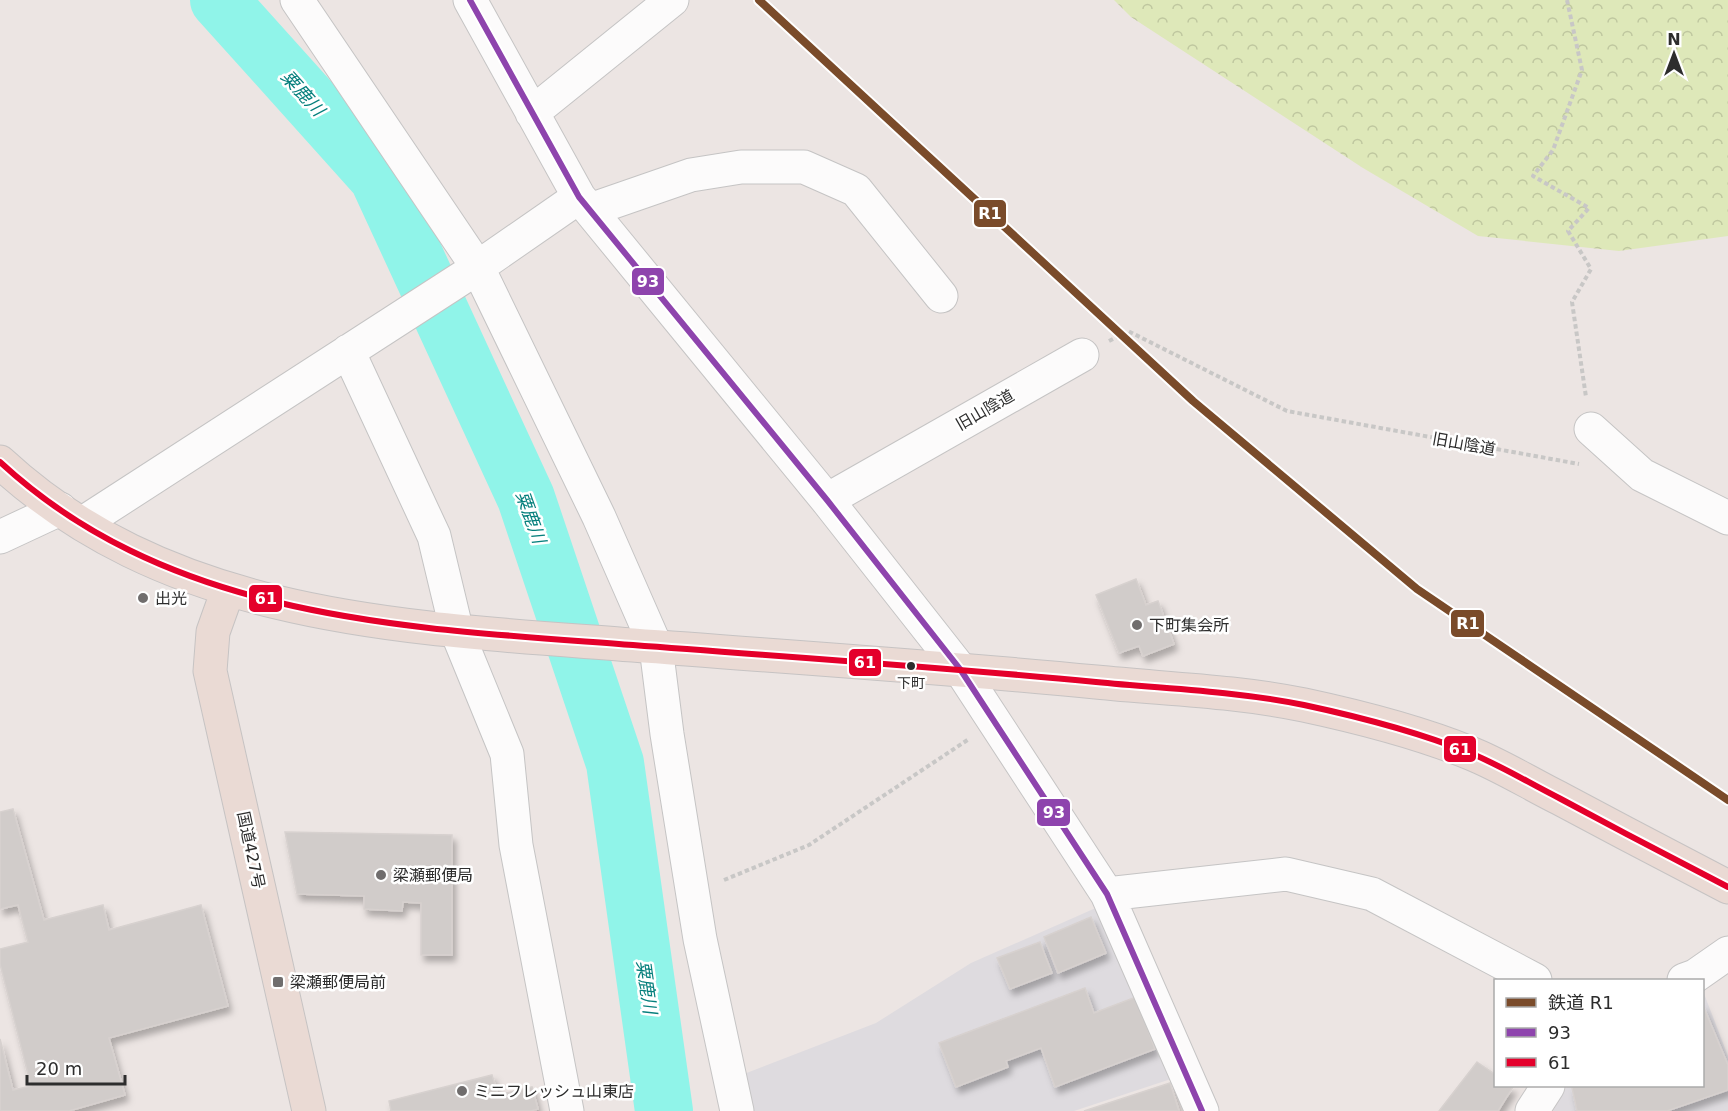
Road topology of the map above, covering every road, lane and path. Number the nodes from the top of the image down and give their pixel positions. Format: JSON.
{"nodes":[{"id":1,"x":297,"y":0,"type":"edge"},
{"id":2,"x":470,"y":0,"type":"edge"},
{"id":3,"x":672,"y":0,"type":"edge"},
{"id":4,"x":1567,"y":0,"type":"edge"},
{"id":5,"x":532,"y":113,"type":"junction"},
{"id":6,"x":584,"y":203,"type":"junction"},
{"id":7,"x":471,"y":272,"type":"junction"},
{"id":8,"x":941,"y":296,"type":"dead end"},
{"id":9,"x":348,"y":351,"type":"junction"},
{"id":10,"x":1082,"y":355,"type":"joint"},
{"id":11,"x":1591,"y":429,"type":"joint"},
{"id":12,"x":0,"y":462,"type":"edge"},
{"id":13,"x":1584,"y":465,"type":"dead end"},
{"id":14,"x":828,"y":500,"type":"junction"},
{"id":15,"x":72,"y":516,"type":"junction"},
{"id":16,"x":1728,"y":518,"type":"edge"},
{"id":17,"x":0,"y":537,"type":"edge"},
{"id":18,"x":228,"y":590,"type":"junction"},
{"id":19,"x":467,"y":632,"type":"junction"},
{"id":20,"x":645,"y":646,"type":"junction"},
{"id":21,"x":960,"y":669,"type":"junction"},
{"id":22,"x":995,"y":722,"type":"junction"},
{"id":23,"x":1728,"y":887,"type":"edge"},
{"id":24,"x":693,"y":893,"type":"junction"},
{"id":25,"x":1107,"y":894,"type":"junction"},
{"id":26,"x":1728,"y":953,"type":"edge"},
{"id":27,"x":1531,"y":979,"type":"edge"},
{"id":28,"x":1688,"y":979,"type":"edge"},
{"id":29,"x":1547,"y":1087,"type":"edge"},
{"id":30,"x":309,"y":1111,"type":"edge"},
{"id":31,"x":567,"y":1111,"type":"edge"},
{"id":32,"x":737,"y":1111,"type":"edge"},
{"id":33,"x":1202,"y":1111,"type":"edge"},
{"id":34,"x":1532,"y":1111,"type":"edge"}],
"edges":[{"from":1,"to":7,"type":"street"},
{"from":2,"to":5,"type":"street"},
{"from":3,"to":5,"type":"street"},
{"from":4,"to":11,"type":"path"},
{"from":5,"to":6,"type":"street"},
{"from":6,"to":7,"type":"street"},
{"from":6,"to":8,"type":"street"},
{"from":6,"to":14,"type":"street"},
{"from":7,"to":9,"type":"street"},
{"from":7,"to":20,"type":"street"},
{"from":9,"to":15,"type":"street"},
{"from":9,"to":19,"type":"street"},
{"from":10,"to":13,"type":"path","name":"旧山陰道"},
{"from":10,"to":14,"type":"street","name":"旧山陰道"},
{"from":11,"to":16,"type":"street"},
{"from":12,"to":15,"type":"highway"},
{"from":14,"to":21,"type":"street"},
{"from":15,"to":17,"type":"street"},
{"from":15,"to":18,"type":"highway"},
{"from":18,"to":19,"type":"highway"},
{"from":18,"to":30,"type":"highway","name":"国道427号"},
{"from":19,"to":20,"type":"highway"},
{"from":19,"to":31,"type":"street"},
{"from":20,"to":21,"type":"highway"},
{"from":20,"to":24,"type":"street"},
{"from":21,"to":22,"type":"street"},
{"from":21,"to":23,"type":"highway"},
{"from":22,"to":24,"type":"path"},
{"from":22,"to":25,"type":"street"},
{"from":24,"to":32,"type":"street"},
{"from":25,"to":27,"type":"street"},
{"from":25,"to":33,"type":"street"},
{"from":26,"to":28,"type":"street"},
{"from":29,"to":34,"type":"street"}]}
